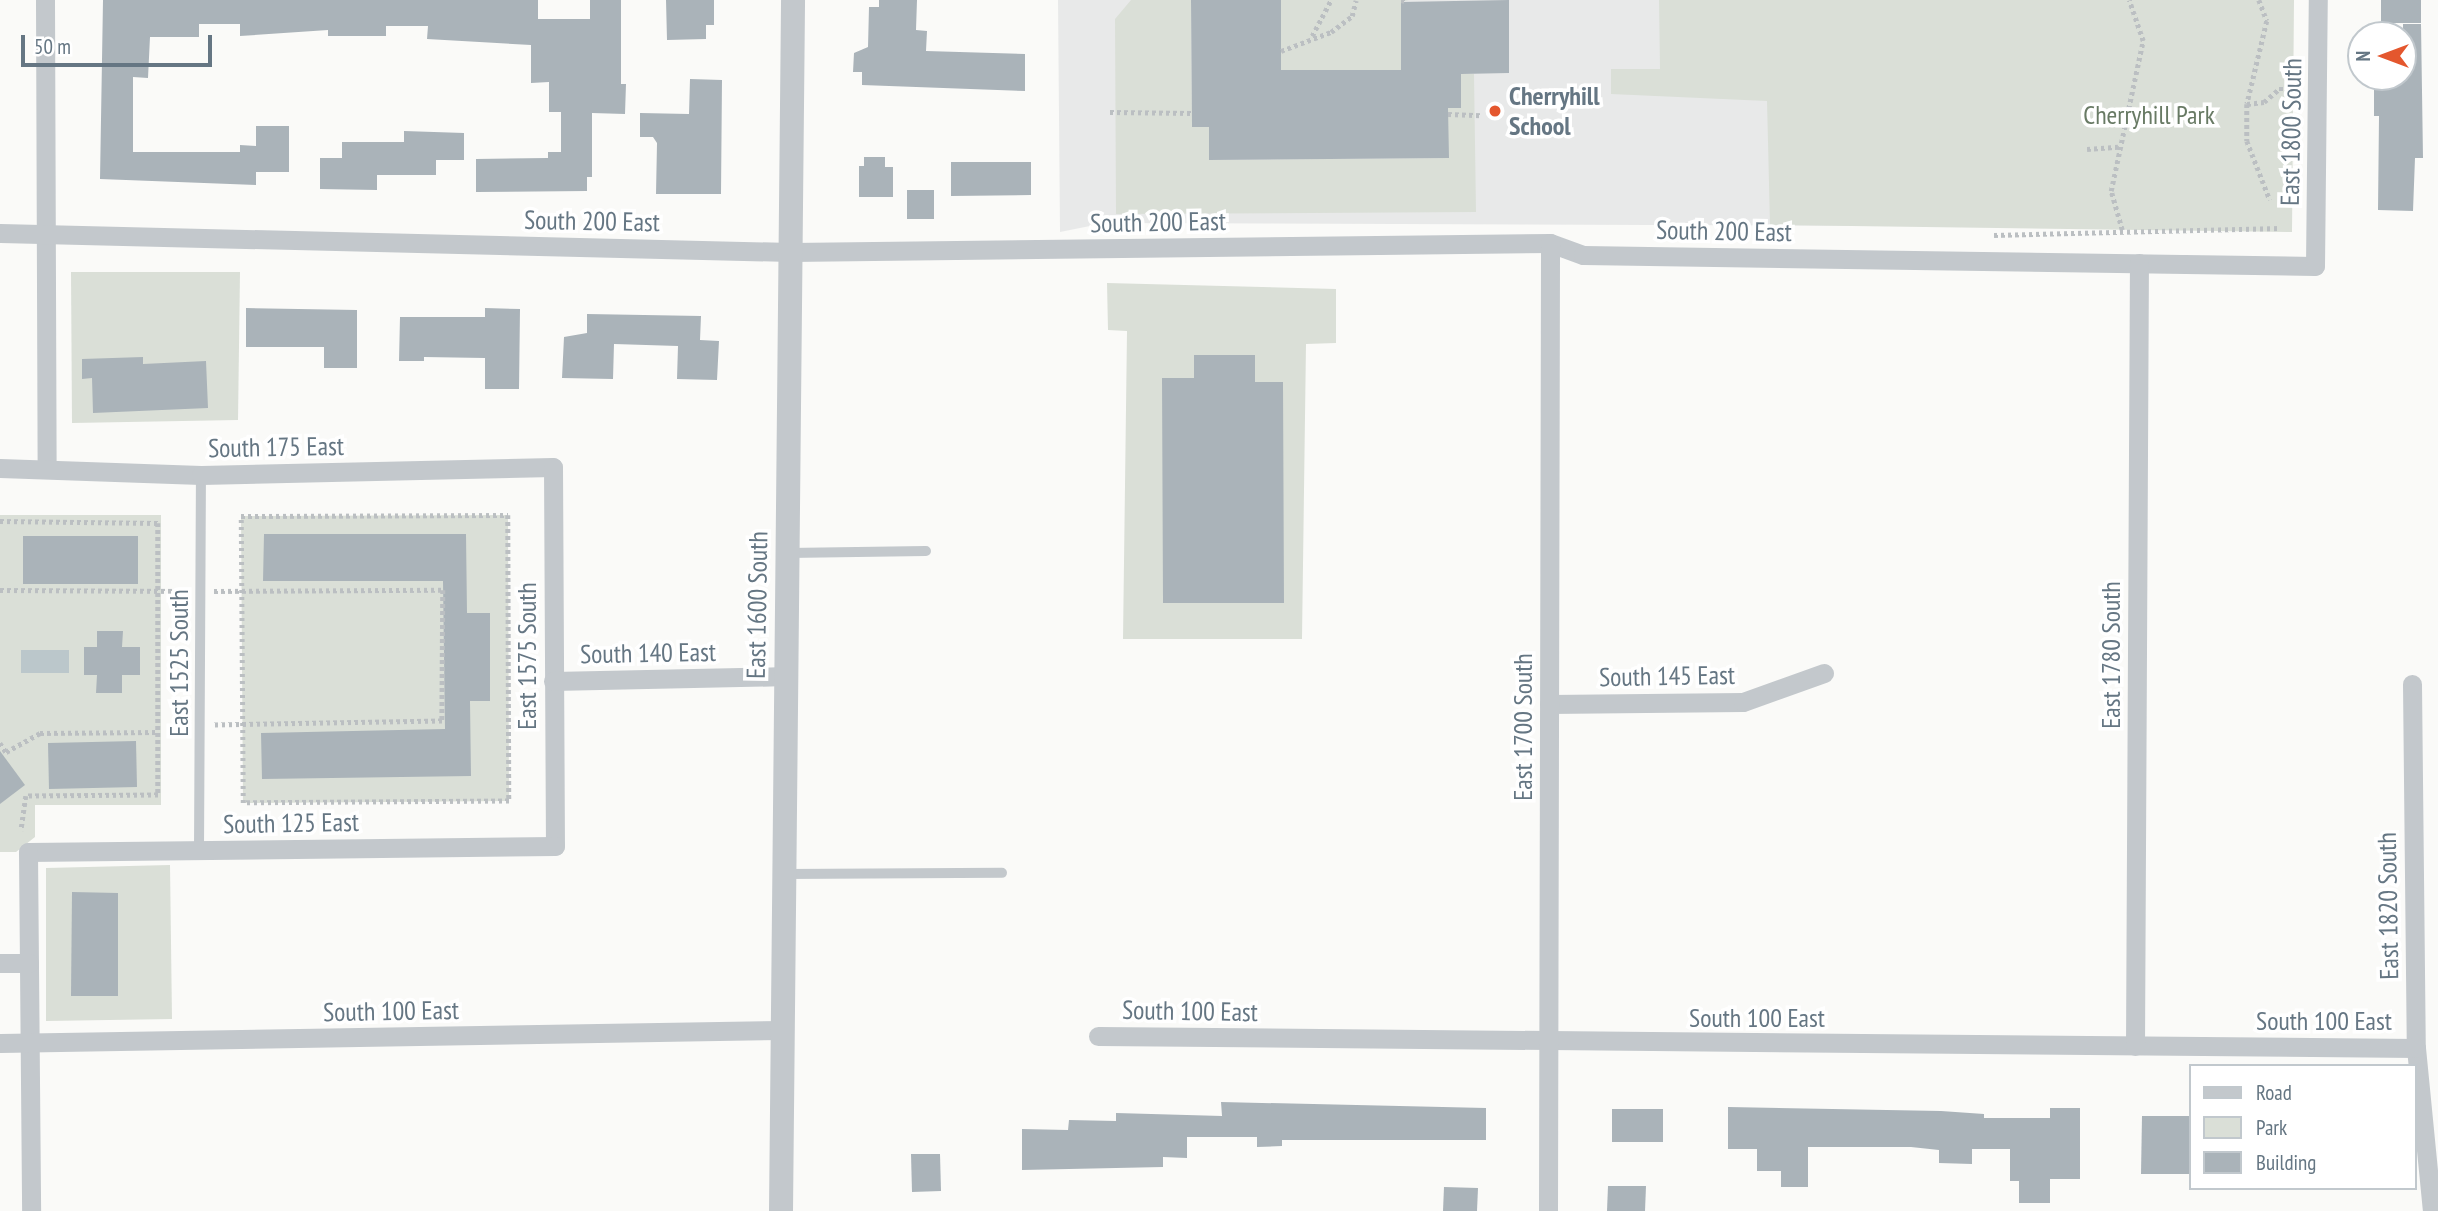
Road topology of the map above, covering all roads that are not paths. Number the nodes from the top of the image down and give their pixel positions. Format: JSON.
{"nodes":[{"id":1,"x":45,"y":0,"type":"edge"},
{"id":2,"x":793,"y":0,"type":"edge"},
{"id":3,"x":2318,"y":0,"type":"edge"},
{"id":4,"x":0,"y":233,"type":"edge"},
{"id":5,"x":48,"y":233,"type":"junction"},
{"id":6,"x":1550,"y":243,"type":"junction"},
{"id":7,"x":790,"y":252,"type":"junction"},
{"id":8,"x":2139,"y":263,"type":"junction"},
{"id":9,"x":2315,"y":266,"type":"joint"},
{"id":10,"x":553,"y":467,"type":"joint"},
{"id":11,"x":0,"y":468,"type":"edge"},
{"id":12,"x":47,"y":468,"type":"junction"},
{"id":13,"x":201,"y":475,"type":"junction"},
{"id":14,"x":926,"y":551,"type":"dead end"},
{"id":15,"x":788,"y":553,"type":"junction"},
{"id":16,"x":1824,"y":673,"type":"dead end"},
{"id":17,"x":786,"y":676,"type":"junction"},
{"id":18,"x":553,"y":681,"type":"junction"},
{"id":19,"x":2412,"y":684,"type":"dead end"},
{"id":20,"x":1549,"y":704,"type":"junction"},
{"id":21,"x":555,"y":846,"type":"joint"},
{"id":22,"x":199,"y":850,"type":"junction"},
{"id":23,"x":1002,"y":873,"type":"dead end"},
{"id":24,"x":784,"y":874,"type":"junction"},
{"id":25,"x":0,"y":963,"type":"edge"},
{"id":26,"x":29,"y":963,"type":"junction"},
{"id":27,"x":782,"y":1030,"type":"junction"},
{"id":28,"x":1098,"y":1036,"type":"dead end"},
{"id":29,"x":1549,"y":1042,"type":"junction"},
{"id":30,"x":0,"y":1043,"type":"edge"},
{"id":31,"x":31,"y":1044,"type":"junction"},
{"id":32,"x":2135,"y":1046,"type":"junction"},
{"id":33,"x":2416,"y":1048,"type":"junction"},
{"id":34,"x":31,"y":1211,"type":"edge"},
{"id":35,"x":780,"y":1211,"type":"edge"},
{"id":36,"x":1548,"y":1211,"type":"edge"},
{"id":37,"x":2432,"y":1211,"type":"edge"}],
"edges":[{"from":1,"to":5,"type":"street"},
{"from":2,"to":7,"type":"street","name":"East 1600 South"},
{"from":3,"to":9,"type":"street","name":"East 1800 South"},
{"from":4,"to":5,"type":"street","name":"South 200 East"},
{"from":5,"to":7,"type":"street","name":"South 200 East"},
{"from":5,"to":12,"type":"street"},
{"from":6,"to":7,"type":"street","name":"South 200 East"},
{"from":6,"to":8,"type":"street","name":"South 200 East"},
{"from":6,"to":20,"type":"street","name":"East 1700 South"},
{"from":7,"to":15,"type":"street","name":"East 1600 South"},
{"from":8,"to":9,"type":"street","name":"South 200 East"},
{"from":8,"to":32,"type":"street","name":"East 1780 South"},
{"from":10,"to":13,"type":"street","name":"South 175 East"},
{"from":10,"to":18,"type":"street","name":"East 1575 South"},
{"from":11,"to":12,"type":"street","name":"South 175 East"},
{"from":12,"to":13,"type":"street","name":"South 175 East"},
{"from":13,"to":22,"type":"lane","name":"East 1525 South"},
{"from":14,"to":15,"type":"lane"},
{"from":15,"to":17,"type":"street","name":"East 1600 South"},
{"from":16,"to":20,"type":"street","name":"South 145 East"},
{"from":17,"to":18,"type":"street","name":"South 140 East"},
{"from":17,"to":24,"type":"street","name":"East 1600 South"},
{"from":18,"to":21,"type":"street","name":"East 1575 South"},
{"from":19,"to":33,"type":"street","name":"East 1820 South"},
{"from":20,"to":29,"type":"street","name":"East 1700 South"},
{"from":21,"to":22,"type":"street","name":"South 125 East"},
{"from":22,"to":26,"type":"street","name":"South 125 East"},
{"from":23,"to":24,"type":"lane"},
{"from":24,"to":27,"type":"street","name":"East 1600 South"},
{"from":25,"to":26,"type":"street"},
{"from":26,"to":31,"type":"street"},
{"from":27,"to":31,"type":"street","name":"South 100 East"},
{"from":27,"to":35,"type":"street","name":"East 1600 South"},
{"from":28,"to":29,"type":"street","name":"South 100 East"},
{"from":29,"to":32,"type":"street","name":"South 100 East"},
{"from":29,"to":36,"type":"street","name":"East 1700 South"},
{"from":30,"to":31,"type":"street","name":"South 100 East"},
{"from":31,"to":34,"type":"street"},
{"from":32,"to":33,"type":"street","name":"South 100 East"},
{"from":33,"to":37,"type":"street","name":"East 1820 South"}]}
